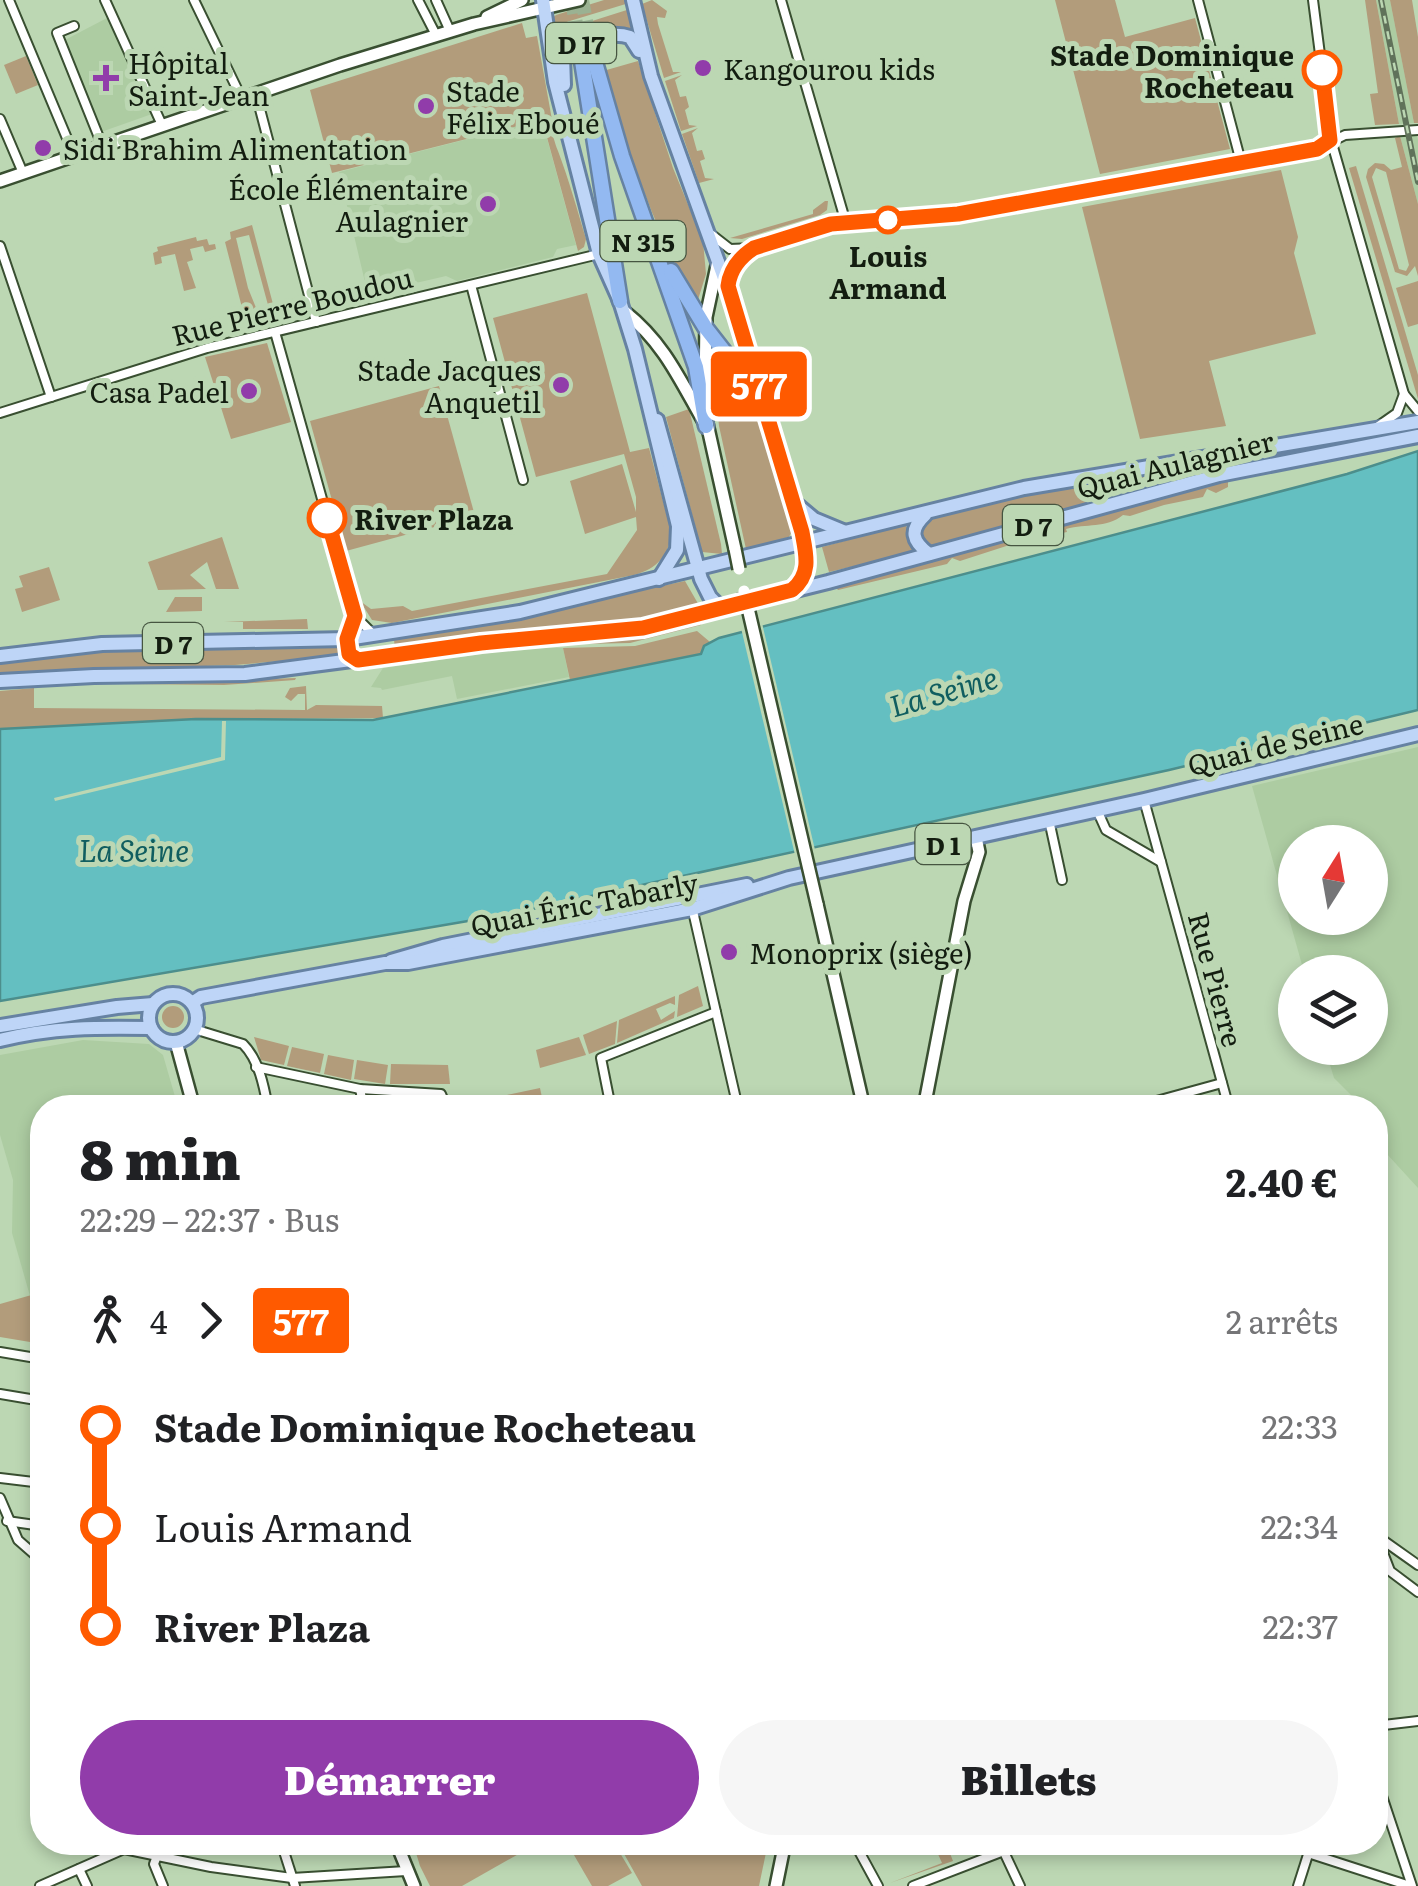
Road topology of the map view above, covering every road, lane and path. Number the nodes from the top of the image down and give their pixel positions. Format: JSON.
{"nodes":[{"id":1,"x":9,"y":0,"type":"edge"},
{"id":2,"x":105,"y":0,"type":"edge"},
{"id":3,"x":194,"y":0,"type":"edge"},
{"id":4,"x":418,"y":0,"type":"edge"},
{"id":5,"x":436,"y":0,"type":"edge"},
{"id":6,"x":522,"y":0,"type":"edge"},
{"id":7,"x":579,"y":0,"type":"edge"},
{"id":8,"x":633,"y":0,"type":"edge"},
{"id":9,"x":781,"y":0,"type":"edge"},
{"id":10,"x":1198,"y":0,"type":"edge"},
{"id":11,"x":1313,"y":0,"type":"edge"},
{"id":12,"x":543,"y":5,"type":"edge"},
{"id":13,"x":474,"y":24,"type":"junction"},
{"id":14,"x":74,"y":26,"type":"dead end"},
{"id":15,"x":450,"y":30,"type":"junction"},
{"id":16,"x":436,"y":35,"type":"junction"},
{"id":17,"x":586,"y":54,"type":"junction"},
{"id":18,"x":651,"y":76,"type":"junction"},
{"id":19,"x":256,"y":94,"type":"junction"},
{"id":20,"x":242,"y":99,"type":"junction"},
{"id":21,"x":607,"y":108,"type":"junction"},
{"id":22,"x":0,"y":119,"type":"edge"},
{"id":23,"x":162,"y":125,"type":"junction"},
{"id":24,"x":568,"y":127,"type":"junction"},
{"id":25,"x":1418,"y":130,"type":"edge"},
{"id":26,"x":1330,"y":140,"type":"junction"},
{"id":27,"x":102,"y":145,"type":"junction"},
{"id":28,"x":74,"y":156,"type":"junction"},
{"id":29,"x":1242,"y":162,"type":"junction"},
{"id":30,"x":23,"y":173,"type":"junction"},
{"id":31,"x":0,"y":181,"type":"edge"},
{"id":32,"x":846,"y":223,"type":"junction"},
{"id":33,"x":710,"y":232,"type":"junction"},
{"id":34,"x":0,"y":246,"type":"edge"},
{"id":35,"x":754,"y":248,"type":"junction"},
{"id":36,"x":599,"y":254,"type":"junction"},
{"id":37,"x":718,"y":256,"type":"junction"},
{"id":38,"x":471,"y":285,"type":"junction"},
{"id":39,"x":728,"y":287,"type":"junction"},
{"id":40,"x":622,"y":307,"type":"junction"},
{"id":41,"x":316,"y":322,"type":"junction"},
{"id":42,"x":705,"y":327,"type":"junction"},
{"id":43,"x":275,"y":332,"type":"junction"},
{"id":44,"x":1404,"y":394,"type":"junction"},
{"id":45,"x":51,"y":396,"type":"junction"},
{"id":46,"x":649,"y":400,"type":"junction"},
{"id":47,"x":1418,"y":412,"type":"edge"},
{"id":48,"x":0,"y":413,"type":"edge"},
{"id":49,"x":1418,"y":422,"type":"edge"},
{"id":50,"x":771,"y":425,"type":"junction"},
{"id":51,"x":706,"y":426,"type":"junction"},
{"id":52,"x":1376,"y":428,"type":"junction"},
{"id":53,"x":1418,"y":436,"type":"edge"},
{"id":54,"x":523,"y":480,"type":"dead end"},
{"id":55,"x":793,"y":502,"type":"junction"},
{"id":56,"x":924,"y":514,"type":"junction"},
{"id":57,"x":846,"y":532,"type":"junction"},
{"id":58,"x":804,"y":543,"type":"junction"},
{"id":59,"x":929,"y":554,"type":"junction"},
{"id":60,"x":698,"y":569,"type":"junction"},
{"id":61,"x":659,"y":579,"type":"junction"},
{"id":62,"x":792,"y":590,"type":"junction"},
{"id":63,"x":721,"y":608,"type":"junction"},
{"id":64,"x":355,"y":616,"type":"junction"},
{"id":65,"x":374,"y":634,"type":"junction"},
{"id":66,"x":347,"y":639,"type":"junction"},
{"id":67,"x":2,"y":653,"type":"edge"},
{"id":68,"x":365,"y":660,"type":"junction"},
{"id":69,"x":0,"y":682,"type":"edge"},
{"id":70,"x":1418,"y":734,"type":"edge"},
{"id":71,"x":1144,"y":800,"type":"junction"},
{"id":72,"x":1097,"y":809,"type":"junction"},
{"id":73,"x":1048,"y":820,"type":"junction"},
{"id":74,"x":970,"y":838,"type":"junction"},
{"id":75,"x":1161,"y":862,"type":"junction"},
{"id":76,"x":1062,"y":880,"type":"dead end"},
{"id":77,"x":691,"y":904,"type":"junction"},
{"id":78,"x":385,"y":963,"type":"junction"},
{"id":79,"x":192,"y":1003,"type":"junction"},
{"id":80,"x":153,"y":1004,"type":"junction"},
{"id":81,"x":716,"y":1012,"type":"junction"},
{"id":82,"x":0,"y":1026,"type":"edge"},
{"id":83,"x":151,"y":1028,"type":"junction"},
{"id":84,"x":194,"y":1029,"type":"junction"},
{"id":85,"x":0,"y":1040,"type":"edge"},
{"id":86,"x":176,"y":1042,"type":"junction"},
{"id":87,"x":256,"y":1066,"type":"junction"},
{"id":88,"x":274,"y":1071,"type":"junction"},
{"id":89,"x":1222,"y":1083,"type":"junction"},
{"id":90,"x":263,"y":1084,"type":"junction"},
{"id":91,"x":360,"y":1089,"type":"junction"},
{"id":92,"x":190,"y":1095,"type":"edge"},
{"id":93,"x":265,"y":1095,"type":"edge"},
{"id":94,"x":361,"y":1095,"type":"edge"},
{"id":95,"x":441,"y":1095,"type":"edge"},
{"id":96,"x":608,"y":1095,"type":"edge"},
{"id":97,"x":735,"y":1095,"type":"edge"},
{"id":98,"x":861,"y":1095,"type":"edge"},
{"id":99,"x":927,"y":1095,"type":"edge"},
{"id":100,"x":1178,"y":1095,"type":"edge"},
{"id":101,"x":1225,"y":1095,"type":"edge"},
{"id":102,"x":0,"y":1352,"type":"edge"},
{"id":103,"x":30,"y":1357,"type":"edge"},
{"id":104,"x":0,"y":1394,"type":"edge"},
{"id":105,"x":30,"y":1399,"type":"edge"},
{"id":106,"x":0,"y":1478,"type":"edge"},
{"id":107,"x":30,"y":1482,"type":"edge"},
{"id":108,"x":0,"y":1498,"type":"edge"},
{"id":109,"x":7,"y":1521,"type":"junction"},
{"id":110,"x":30,"y":1524,"type":"edge"},
{"id":111,"x":1388,"y":1543,"type":"edge"},
{"id":112,"x":30,"y":1550,"type":"edge"},
{"id":113,"x":1388,"y":1566,"type":"edge"},
{"id":114,"x":1418,"y":1566,"type":"edge"},
{"id":115,"x":1418,"y":1592,"type":"edge"},
{"id":116,"x":1418,"y":1721,"type":"edge"},
{"id":117,"x":1388,"y":1724,"type":"edge"},
{"id":118,"x":1388,"y":1815,"type":"edge"},
{"id":119,"x":111,"y":1855,"type":"edge"},
{"id":120,"x":158,"y":1855,"type":"edge"},
{"id":121,"x":162,"y":1855,"type":"edge"},
{"id":122,"x":285,"y":1855,"type":"edge"},
{"id":123,"x":400,"y":1855,"type":"edge"},
{"id":124,"x":782,"y":1855,"type":"edge"},
{"id":125,"x":861,"y":1855,"type":"edge"},
{"id":126,"x":996,"y":1855,"type":"edge"},
{"id":127,"x":1005,"y":1855,"type":"edge"},
{"id":128,"x":1307,"y":1855,"type":"edge"},
{"id":129,"x":1314,"y":1855,"type":"edge"},
{"id":130,"x":80,"y":1869,"type":"junction"},
{"id":131,"x":406,"y":1871,"type":"junction"},
{"id":132,"x":294,"y":1882,"type":"edge"},
{"id":133,"x":40,"y":1886,"type":"edge"},
{"id":134,"x":88,"y":1886,"type":"edge"},
{"id":135,"x":164,"y":1886,"type":"edge"},
{"id":136,"x":414,"y":1886,"type":"edge"},
{"id":137,"x":776,"y":1886,"type":"edge"},
{"id":138,"x":878,"y":1886,"type":"edge"},
{"id":139,"x":914,"y":1886,"type":"edge"},
{"id":140,"x":1020,"y":1886,"type":"edge"},
{"id":141,"x":1298,"y":1886,"type":"edge"},
{"id":142,"x":1411,"y":1886,"type":"edge"}],
"edges":[{"from":1,"to":28,"type":"street"},
{"from":2,"to":23,"type":"street"},
{"from":3,"to":20,"type":"street"},
{"from":4,"to":16,"type":"street"},
{"from":5,"to":15,"type":"street"},
{"from":6,"to":13,"type":"main road"},
{"from":7,"to":12,"type":"main road"},
{"from":8,"to":18,"type":"main road","number":"D 17"},
{"from":9,"to":32,"type":"street"},
{"from":10,"to":29,"type":"street"},
{"from":11,"to":26,"type":"street"},
{"from":12,"to":13,"type":"main road"},
{"from":12,"to":24,"type":"main road","number":"D 17"},
{"from":13,"to":15,"type":"main road"},
{"from":14,"to":27,"type":"street"},
{"from":15,"to":16,"type":"main road"},
{"from":16,"to":19,"type":"main road"},
{"from":17,"to":21,"type":"highway","number":"N 315"},
{"from":17,"to":40,"type":"highway"},
{"from":17,"to":51,"type":"highway","number":"N 315"},
{"from":18,"to":24,"type":"main road","number":"D 17"},
{"from":18,"to":33,"type":"main road","number":"D 17"},
{"from":19,"to":20,"type":"main road"},
{"from":19,"to":41,"type":"street"},
{"from":20,"to":23,"type":"main road"},
{"from":21,"to":42,"type":"highway"},
{"from":21,"to":51,"type":"highway","number":"N 315"},
{"from":22,"to":30,"type":"street"},
{"from":23,"to":27,"type":"main road"},
{"from":24,"to":36,"type":"main road","number":"D 17"},
{"from":25,"to":26,"type":"street"},
{"from":26,"to":29,"type":"street"},
{"from":26,"to":44,"type":"street"},
{"from":27,"to":28,"type":"main road"},
{"from":28,"to":30,"type":"main road"},
{"from":29,"to":32,"type":"street"},
{"from":30,"to":31,"type":"main road"},
{"from":32,"to":35,"type":"street"},
{"from":33,"to":35,"type":"street"},
{"from":33,"to":37,"type":"main road","number":"D 17"},
{"from":34,"to":45,"type":"street"},
{"from":35,"to":39,"type":"street"},
{"from":36,"to":38,"type":"street","name":"Rue Pierre Boudou"},
{"from":36,"to":40,"type":"main road","number":"D 17"},
{"from":37,"to":39,"type":"main road","number":"D 17"},
{"from":37,"to":42,"type":"main road","number":"D 17"},
{"from":38,"to":41,"type":"street","name":"Rue Pierre Boudou"},
{"from":38,"to":54,"type":"street"},
{"from":39,"to":50,"type":"main road","number":"D 17"},
{"from":40,"to":46,"type":"main road","number":"D 17"},
{"from":40,"to":51,"type":"main road"},
{"from":41,"to":43,"type":"street","name":"Rue Pierre Boudou"},
{"from":42,"to":50,"type":"highway"},
{"from":42,"to":51,"type":"main road","number":"D 17"},
{"from":43,"to":45,"type":"street","name":"Rue Pierre Boudou"},
{"from":43,"to":64,"type":"street"},
{"from":44,"to":47,"type":"street"},
{"from":44,"to":52,"type":"street"},
{"from":45,"to":48,"type":"street","name":"Rue Pierre Boudou"},
{"from":46,"to":60,"type":"main road","number":"D 17"},
{"from":46,"to":61,"type":"main road","number":"D 17"},
{"from":49,"to":52,"type":"main road","name":"Quai Aulagnier","number":"D 7"},
{"from":50,"to":55,"type":"main road","number":"D 17"},
{"from":51,"to":98,"type":"main road","number":"D 17","bridge":true},
{"from":52,"to":56,"type":"main road","name":"Quai Aulagnier","number":"D 7"},
{"from":53,"to":59,"type":"main road","name":"Quai Aulagnier","number":"D 7"},
{"from":55,"to":57,"type":"main road"},
{"from":55,"to":58,"type":"main road","number":"D 17"},
{"from":56,"to":57,"type":"main road","name":"Quai Aulagnier","number":"D 7"},
{"from":56,"to":59,"type":"main road"},
{"from":57,"to":58,"type":"main road","name":"Quai Aulagnier","number":"D 7"},
{"from":58,"to":60,"type":"main road","name":"Quai Aulagnier","number":"D 7"},
{"from":58,"to":62,"type":"main road","number":"D 17"},
{"from":59,"to":62,"type":"main road","name":"Quai Aulagnier","number":"D 7"},
{"from":60,"to":61,"type":"main road","name":"Quai Aulagnier","number":"D 7"},
{"from":60,"to":63,"type":"main road"},
{"from":61,"to":65,"type":"main road","name":"Quai Aulagnier","number":"D 7"},
{"from":62,"to":63,"type":"main road","name":"Quai Aulagnier","number":"D 7"},
{"from":63,"to":68,"type":"main road","name":"Quai Aulagnier","number":"D 7"},
{"from":64,"to":65,"type":"street"},
{"from":64,"to":66,"type":"street"},
{"from":65,"to":66,"type":"main road","name":"Quai Aulagnier","number":"D 7"},
{"from":65,"to":68,"type":"main road"},
{"from":66,"to":67,"type":"main road","name":"Quai Aulagnier","number":"D 7"},
{"from":66,"to":68,"type":"main road"},
{"from":68,"to":69,"type":"main road","name":"Quai Aulagnier","number":"D 7"},
{"from":70,"to":71,"type":"main road","name":"Quai de Seine"},
{"from":71,"to":72,"type":"main road","name":"Quai Éric Tabarly"},
{"from":71,"to":75,"type":"street","name":"Rue Pierre"},
{"from":72,"to":73,"type":"main road","name":"Quai Éric Tabarly","number":"D 1"},
{"from":72,"to":75,"type":"street"},
{"from":73,"to":74,"type":"main road","name":"Quai Éric Tabarly","number":"D 1"},
{"from":73,"to":76,"type":"street"},
{"from":74,"to":77,"type":"main road","name":"Quai Éric Tabarly","number":"D 1"},
{"from":74,"to":99,"type":"main road"},
{"from":75,"to":89,"type":"street","name":"Rue Pierre"},
{"from":77,"to":78,"type":"main road","name":"Quai Éric Tabarly","number":"D 1"},
{"from":77,"to":78,"type":"main road","name":"Quai Éric Tabarly","number":"D 1"},
{"from":77,"to":81,"type":"street"},
{"from":78,"to":79,"type":"main road","name":"Quai Éric Tabarly"},
{"from":79,"to":80,"type":"main road"},
{"from":79,"to":84,"type":"main road"},
{"from":80,"to":82,"type":"main road"},
{"from":80,"to":83,"type":"main road"},
{"from":81,"to":96,"type":"street"},
{"from":81,"to":97,"type":"street"},
{"from":83,"to":85,"type":"main road"},
{"from":83,"to":86,"type":"main road"},
{"from":84,"to":86,"type":"main road"},
{"from":84,"to":87,"type":"street"},
{"from":86,"to":92,"type":"main road"},
{"from":87,"to":88,"type":"street"},
{"from":87,"to":90,"type":"street"},
{"from":88,"to":90,"type":"street"},
{"from":88,"to":91,"type":"street"},
{"from":89,"to":100,"type":"street"},
{"from":89,"to":101,"type":"street","name":"Rue Pierre"},
{"from":90,"to":93,"type":"street"},
{"from":91,"to":94,"type":"street"},
{"from":91,"to":95,"type":"street"},
{"from":102,"to":103,"type":"street"},
{"from":104,"to":105,"type":"street"},
{"from":106,"to":107,"type":"street"},
{"from":108,"to":109,"type":"street"},
{"from":109,"to":110,"type":"street"},
{"from":109,"to":112,"type":"street"},
{"from":111,"to":114,"type":"street"},
{"from":113,"to":115,"type":"street"},
{"from":116,"to":117,"type":"street"},
{"from":118,"to":142,"type":"street"},
{"from":119,"to":130,"type":"street"},
{"from":120,"to":135,"type":"street"},
{"from":121,"to":132,"type":"street"},
{"from":122,"to":132,"type":"street"},
{"from":123,"to":131,"type":"main road"},
{"from":124,"to":137,"type":"main road"},
{"from":125,"to":138,"type":"street"},
{"from":126,"to":139,"type":"street"},
{"from":127,"to":140,"type":"street"},
{"from":128,"to":141,"type":"street"},
{"from":129,"to":142,"type":"street"},
{"from":130,"to":133,"type":"street"},
{"from":130,"to":134,"type":"street"},
{"from":131,"to":132,"type":"street"},
{"from":131,"to":136,"type":"main road"}]}
